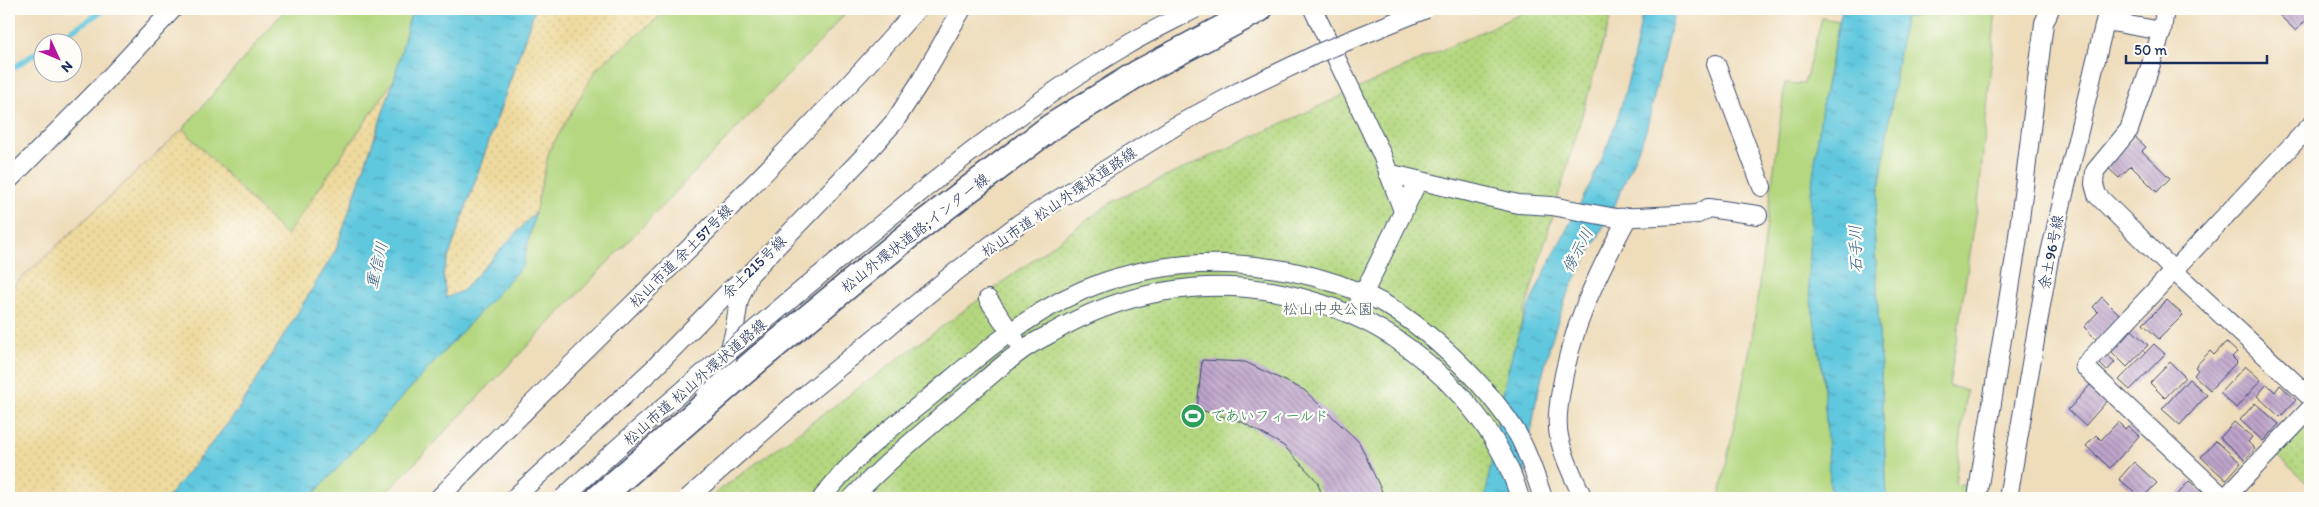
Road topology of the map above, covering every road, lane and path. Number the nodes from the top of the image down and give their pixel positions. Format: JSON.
{"nodes":[{"id":1,"x":174,"y":9,"type":"edge"},
{"id":2,"x":918,"y":9,"type":"edge"},
{"id":3,"x":962,"y":9,"type":"edge"},
{"id":4,"x":1195,"y":9,"type":"edge"},
{"id":5,"x":1259,"y":9,"type":"edge"},
{"id":6,"x":1314,"y":9,"type":"edge"},
{"id":7,"x":1426,"y":9,"type":"edge"},
{"id":8,"x":2050,"y":9,"type":"edge"},
{"id":9,"x":2165,"y":9,"type":"edge"},
{"id":10,"x":2107,"y":15,"type":"edge"},
{"id":11,"x":2162,"y":31,"type":"junction"},
{"id":12,"x":1716,"y":64,"type":"dead end"},
{"id":13,"x":2310,"y":126,"type":"edge"},
{"id":14,"x":1388,"y":172,"type":"junction"},
{"id":15,"x":9,"y":180,"type":"edge"},
{"id":16,"x":1418,"y":181,"type":"junction"},
{"id":17,"x":1762,"y":187,"type":"dead end"},
{"id":18,"x":1403,"y":211,"type":"junction"},
{"id":19,"x":1758,"y":215,"type":"dead end"},
{"id":20,"x":1622,"y":218,"type":"junction"},
{"id":21,"x":2174,"y":271,"type":"junction"},
{"id":22,"x":751,"y":273,"type":"junction"},
{"id":23,"x":1364,"y":293,"type":"junction"},
{"id":24,"x":988,"y":299,"type":"dead end"},
{"id":25,"x":1353,"y":314,"type":"junction"},
{"id":26,"x":1010,"y":331,"type":"junction"},
{"id":27,"x":1022,"y":350,"type":"junction"},
{"id":28,"x":2310,"y":397,"type":"edge"},
{"id":29,"x":2310,"y":409,"type":"edge"},
{"id":30,"x":439,"y":498,"type":"edge"},
{"id":31,"x":514,"y":498,"type":"edge"},
{"id":32,"x":563,"y":498,"type":"edge"},
{"id":33,"x":587,"y":498,"type":"edge"},
{"id":34,"x":599,"y":498,"type":"edge"},
{"id":35,"x":688,"y":498,"type":"edge"},
{"id":36,"x":822,"y":498,"type":"edge"},
{"id":37,"x":852,"y":498,"type":"edge"},
{"id":38,"x":1520,"y":498,"type":"edge"},
{"id":39,"x":1543,"y":498,"type":"edge"},
{"id":40,"x":1583,"y":498,"type":"edge"},
{"id":41,"x":1977,"y":498,"type":"edge"},
{"id":42,"x":2008,"y":498,"type":"edge"},
{"id":43,"x":2224,"y":498,"type":"edge"}],
"edges":[{"from":1,"to":15,"type":"street"},
{"from":2,"to":30,"type":"street","name":"松山市道 余土57号線"},
{"from":3,"to":22,"type":"street","name":"余土215号線"},
{"from":4,"to":32,"type":"street","name":"松山市道 松山外環状道路線","bridge":true},
{"from":5,"to":34,"type":"highway","name":"松山外環状道路;インター線"},
{"from":6,"to":14,"type":"street"},
{"from":7,"to":35,"type":"street","name":"松山市道 松山外環状道路線","bridge":true},
{"from":8,"to":41,"type":"street"},
{"from":9,"to":11,"type":"street"},
{"from":10,"to":11,"type":"street"},
{"from":10,"to":42,"type":"street","name":"余土96号線"},
{"from":11,"to":21,"type":"street"},
{"from":12,"to":17,"type":"street"},
{"from":13,"to":21,"type":"street"},
{"from":14,"to":16,"type":"street"},
{"from":14,"to":18,"type":"street"},
{"from":16,"to":18,"type":"street"},
{"from":16,"to":20,"type":"street"},
{"from":18,"to":23,"type":"street"},
{"from":19,"to":20,"type":"street"},
{"from":20,"to":40,"type":"street"},
{"from":21,"to":28,"type":"street"},
{"from":21,"to":43,"type":"street"},
{"from":22,"to":31,"type":"street","name":"余土215号線"},
{"from":22,"to":33,"type":"street"},
{"from":23,"to":25,"type":"street"},
{"from":23,"to":26,"type":"street"},
{"from":23,"to":39,"type":"street"},
{"from":24,"to":26,"type":"street"},
{"from":25,"to":27,"type":"street"},
{"from":25,"to":38,"type":"street"},
{"from":26,"to":27,"type":"street"},
{"from":26,"to":36,"type":"street"},
{"from":27,"to":37,"type":"street"},
{"from":29,"to":43,"type":"street"}]}
